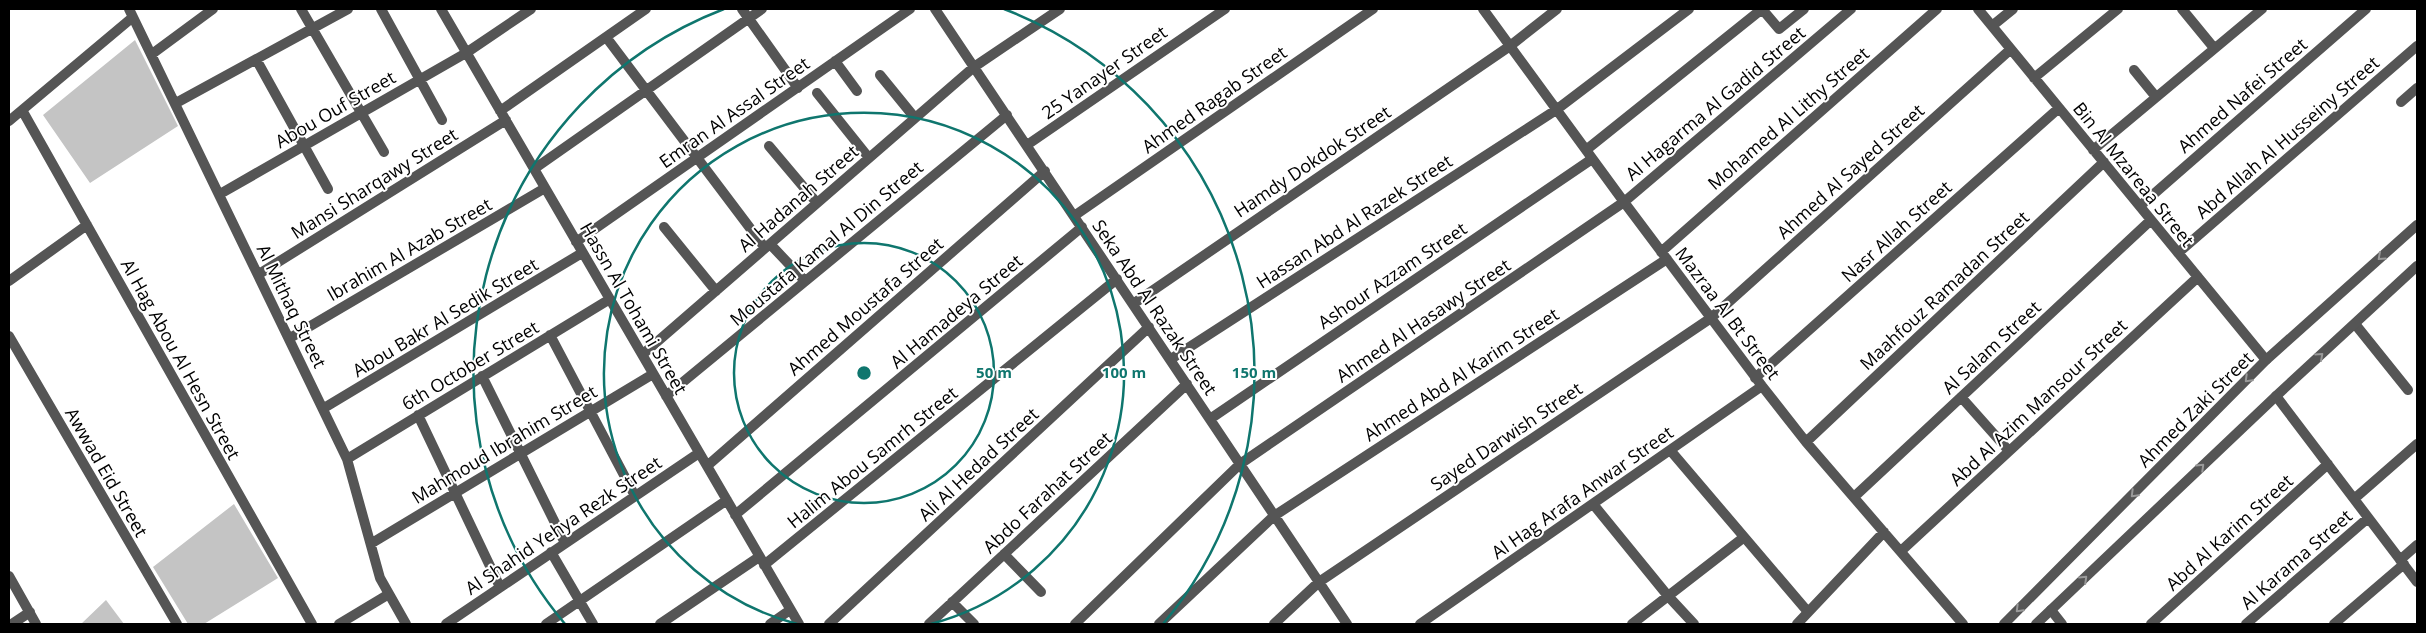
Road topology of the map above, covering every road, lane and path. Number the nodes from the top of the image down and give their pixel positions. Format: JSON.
{"nodes":[{"id":1,"x":213,"y":9,"type":"edge"},
{"id":2,"x":301,"y":9,"type":"edge"},
{"id":3,"x":348,"y":9,"type":"edge"},
{"id":4,"x":381,"y":9,"type":"edge"},
{"id":5,"x":441,"y":9,"type":"edge"},
{"id":6,"x":531,"y":9,"type":"edge"},
{"id":7,"x":646,"y":9,"type":"edge"},
{"id":8,"x":742,"y":9,"type":"edge"},
{"id":9,"x":762,"y":9,"type":"edge"},
{"id":10,"x":910,"y":9,"type":"edge"},
{"id":11,"x":935,"y":9,"type":"edge"},
{"id":12,"x":1060,"y":9,"type":"edge"},
{"id":13,"x":1225,"y":9,"type":"edge"},
{"id":14,"x":1373,"y":9,"type":"edge"},
{"id":15,"x":1483,"y":9,"type":"edge"},
{"id":16,"x":1557,"y":9,"type":"edge"},
{"id":17,"x":1689,"y":9,"type":"edge"},
{"id":18,"x":1762,"y":9,"type":"edge"},
{"id":19,"x":1804,"y":9,"type":"edge"},
{"id":20,"x":1851,"y":9,"type":"edge"},
{"id":21,"x":1937,"y":9,"type":"edge"},
{"id":22,"x":1978,"y":9,"type":"edge"},
{"id":23,"x":2013,"y":9,"type":"edge"},
{"id":24,"x":2118,"y":9,"type":"edge"},
{"id":25,"x":2182,"y":9,"type":"edge"},
{"id":26,"x":2262,"y":9,"type":"edge"},
{"id":27,"x":2366,"y":9,"type":"edge"},
{"id":28,"x":131,"y":13,"type":"edge"},
{"id":29,"x":748,"y":18,"type":"junction"},
{"id":30,"x":1992,"y":26,"type":"junction"},
{"id":31,"x":313,"y":29,"type":"junction"},
{"id":32,"x":606,"y":36,"type":"junction"},
{"id":33,"x":1510,"y":46,"type":"junction"},
{"id":34,"x":2417,"y":46,"type":"edge"},
{"id":35,"x":2214,"y":48,"type":"junction"},
{"id":36,"x":2011,"y":49,"type":"junction"},
{"id":37,"x":466,"y":53,"type":"junction"},
{"id":38,"x":152,"y":54,"type":"junction"},
{"id":39,"x":256,"y":59,"type":"junction"},
{"id":40,"x":835,"y":61,"type":"junction"},
{"id":41,"x":974,"y":67,"type":"junction"},
{"id":42,"x":2134,"y":70,"type":"dead end"},
{"id":43,"x":880,"y":75,"type":"dead end"},
{"id":44,"x":2034,"y":78,"type":"junction"},
{"id":45,"x":420,"y":80,"type":"junction"},
{"id":46,"x":798,"y":88,"type":"junction"},
{"id":47,"x":2417,"y":88,"type":"edge"},
{"id":48,"x":646,"y":90,"type":"junction"},
{"id":49,"x":857,"y":91,"type":"dead end"},
{"id":50,"x":817,"y":93,"type":"dead end"},
{"id":51,"x":2156,"y":97,"type":"junction"},
{"id":52,"x":2401,"y":102,"type":"dead end"},
{"id":53,"x":176,"y":103,"type":"junction"},
{"id":54,"x":2059,"y":108,"type":"junction"},
{"id":55,"x":22,"y":110,"type":"junction"},
{"id":56,"x":1556,"y":110,"type":"junction"},
{"id":57,"x":362,"y":112,"type":"junction"},
{"id":58,"x":503,"y":115,"type":"junction"},
{"id":59,"x":1007,"y":115,"type":"junction"},
{"id":60,"x":915,"y":118,"type":"junction"},
{"id":61,"x":442,"y":120,"type":"dead end"},
{"id":62,"x":9,"y":121,"type":"edge"},
{"id":63,"x":1027,"y":145,"type":"junction"},
{"id":64,"x":304,"y":146,"type":"junction"},
{"id":65,"x":769,"y":146,"type":"dead end"},
{"id":66,"x":2093,"y":150,"type":"junction"},
{"id":67,"x":384,"y":152,"type":"dead end"},
{"id":68,"x":1589,"y":154,"type":"junction"},
{"id":69,"x":696,"y":158,"type":"junction"},
{"id":70,"x":869,"y":158,"type":"junction"},
{"id":71,"x":2104,"y":162,"type":"junction"},
{"id":72,"x":534,"y":169,"type":"junction"},
{"id":73,"x":1045,"y":171,"type":"junction"},
{"id":74,"x":545,"y":188,"type":"junction"},
{"id":75,"x":328,"y":189,"type":"dead end"},
{"id":76,"x":220,"y":194,"type":"junction"},
{"id":77,"x":1624,"y":202,"type":"junction"},
{"id":78,"x":817,"y":203,"type":"junction"},
{"id":79,"x":2140,"y":206,"type":"junction"},
{"id":80,"x":1074,"y":216,"type":"junction"},
{"id":81,"x":2150,"y":220,"type":"junction"},
{"id":82,"x":87,"y":225,"type":"junction"},
{"id":83,"x":2417,"y":225,"type":"edge"},
{"id":84,"x":664,"y":227,"type":"dead end"},
{"id":85,"x":1082,"y":227,"type":"junction"},
{"id":86,"x":576,"y":242,"type":"junction"},
{"id":87,"x":768,"y":246,"type":"junction"},
{"id":88,"x":2178,"y":253,"type":"junction"},
{"id":89,"x":582,"y":254,"type":"junction"},
{"id":90,"x":1664,"y":256,"type":"junction"},
{"id":91,"x":2417,"y":266,"type":"edge"},
{"id":92,"x":258,"y":274,"type":"junction"},
{"id":93,"x":2198,"y":276,"type":"junction"},
{"id":94,"x":1117,"y":279,"type":"junction"},
{"id":95,"x":9,"y":281,"type":"edge"},
{"id":96,"x":805,"y":281,"type":"junction"},
{"id":97,"x":716,"y":291,"type":"junction"},
{"id":98,"x":610,"y":299,"type":"junction"},
{"id":99,"x":1133,"y":304,"type":"junction"},
{"id":100,"x":1711,"y":318,"type":"junction"},
{"id":101,"x":2355,"y":324,"type":"junction"},
{"id":102,"x":1149,"y":327,"type":"junction"},
{"id":103,"x":550,"y":335,"type":"junction"},
{"id":104,"x":9,"y":336,"type":"edge"},
{"id":105,"x":290,"y":338,"type":"junction"},
{"id":106,"x":643,"y":354,"type":"junction"},
{"id":107,"x":1171,"y":359,"type":"junction"},
{"id":108,"x":2266,"y":360,"type":"junction"},
{"id":109,"x":653,"y":374,"type":"junction"},
{"id":110,"x":482,"y":376,"type":"junction"},
{"id":111,"x":1759,"y":382,"type":"junction"},
{"id":112,"x":1187,"y":384,"type":"junction"},
{"id":113,"x":2408,"y":390,"type":"dead end"},
{"id":114,"x":666,"y":396,"type":"junction"},
{"id":115,"x":2276,"y":396,"type":"junction"},
{"id":116,"x":1962,"y":397,"type":"junction"},
{"id":117,"x":324,"y":408,"type":"junction"},
{"id":118,"x":590,"y":411,"type":"junction"},
{"id":119,"x":418,"y":416,"type":"junction"},
{"id":120,"x":1210,"y":419,"type":"junction"},
{"id":121,"x":1806,"y":442,"type":"junction"},
{"id":122,"x":2417,"y":444,"type":"edge"},
{"id":123,"x":1670,"y":450,"type":"junction"},
{"id":124,"x":2009,"y":451,"type":"junction"},
{"id":125,"x":520,"y":452,"type":"junction"},
{"id":126,"x":700,"y":453,"type":"junction"},
{"id":127,"x":348,"y":458,"type":"junction"},
{"id":128,"x":1240,"y":464,"type":"junction"},
{"id":129,"x":2328,"y":464,"type":"junction"},
{"id":130,"x":707,"y":466,"type":"junction"},
{"id":131,"x":454,"y":493,"type":"junction"},
{"id":132,"x":635,"y":496,"type":"junction"},
{"id":133,"x":1854,"y":497,"type":"junction"},
{"id":134,"x":2354,"y":499,"type":"junction"},
{"id":135,"x":727,"y":500,"type":"junction"},
{"id":136,"x":1593,"y":504,"type":"junction"},
{"id":137,"x":735,"y":515,"type":"junction"},
{"id":138,"x":1274,"y":516,"type":"junction"},
{"id":139,"x":2368,"y":518,"type":"junction"},
{"id":140,"x":1884,"y":532,"type":"junction"},
{"id":141,"x":1744,"y":538,"type":"junction"},
{"id":142,"x":372,"y":543,"type":"junction"},
{"id":143,"x":565,"y":543,"type":"junction"},
{"id":144,"x":2417,"y":545,"type":"edge"},
{"id":145,"x":1900,"y":551,"type":"junction"},
{"id":146,"x":552,"y":552,"type":"junction"},
{"id":147,"x":1004,"y":554,"type":"junction"},
{"id":148,"x":761,"y":561,"type":"junction"},
{"id":149,"x":2402,"y":562,"type":"junction"},
{"id":150,"x":9,"y":576,"type":"edge"},
{"id":151,"x":1319,"y":582,"type":"junction"},
{"id":152,"x":2417,"y":582,"type":"edge"},
{"id":153,"x":500,"y":587,"type":"junction"},
{"id":154,"x":1041,"y":592,"type":"dead end"},
{"id":155,"x":389,"y":594,"type":"junction"},
{"id":156,"x":1668,"y":596,"type":"junction"},
{"id":157,"x":580,"y":601,"type":"junction"},
{"id":158,"x":952,"y":602,"type":"junction"},
{"id":159,"x":790,"y":610,"type":"junction"},
{"id":160,"x":2050,"y":610,"type":"junction"},
{"id":161,"x":30,"y":612,"type":"junction"},
{"id":162,"x":1808,"y":612,"type":"junction"},
{"id":163,"x":1426,"y":623,"type":"edge"},
{"id":164,"x":12,"y":624,"type":"edge"},
{"id":165,"x":36,"y":624,"type":"edge"},
{"id":166,"x":177,"y":624,"type":"edge"},
{"id":167,"x":312,"y":624,"type":"edge"},
{"id":168,"x":338,"y":624,"type":"edge"},
{"id":169,"x":406,"y":624,"type":"edge"},
{"id":170,"x":446,"y":624,"type":"edge"},
{"id":171,"x":546,"y":624,"type":"edge"},
{"id":172,"x":593,"y":624,"type":"edge"},
{"id":173,"x":660,"y":624,"type":"edge"},
{"id":174,"x":770,"y":624,"type":"edge"},
{"id":175,"x":799,"y":624,"type":"edge"},
{"id":176,"x":829,"y":624,"type":"edge"},
{"id":177,"x":929,"y":624,"type":"edge"},
{"id":178,"x":974,"y":624,"type":"edge"},
{"id":179,"x":1075,"y":624,"type":"edge"},
{"id":180,"x":1159,"y":624,"type":"edge"},
{"id":181,"x":1274,"y":624,"type":"edge"},
{"id":182,"x":1346,"y":624,"type":"edge"},
{"id":183,"x":1632,"y":624,"type":"edge"},
{"id":184,"x":1694,"y":624,"type":"edge"},
{"id":185,"x":1797,"y":624,"type":"edge"},
{"id":186,"x":1963,"y":624,"type":"edge"},
{"id":187,"x":2004,"y":624,"type":"edge"},
{"id":188,"x":2036,"y":624,"type":"edge"},
{"id":189,"x":2062,"y":624,"type":"edge"},
{"id":190,"x":2151,"y":624,"type":"edge"},
{"id":191,"x":2246,"y":624,"type":"edge"},
{"id":192,"x":2334,"y":624,"type":"edge"}],
"edges":[{"from":1,"to":38,"type":"street"},
{"from":2,"to":31,"type":"street"},
{"from":3,"to":31,"type":"street"},
{"from":4,"to":45,"type":"street"},
{"from":5,"to":37,"type":"street","name":"Hassn Al Tohami Street"},
{"from":6,"to":37,"type":"street","name":"Abou Ouf Street"},
{"from":7,"to":32,"type":"street","name":"Mansi Sharqawy Street"},
{"from":8,"to":29,"type":"street"},
{"from":9,"to":29,"type":"street"},
{"from":10,"to":40,"type":"street","name":"Emran Al Assal Street"},
{"from":11,"to":41,"type":"street","name":"Seka Abd Al Razak Street"},
{"from":12,"to":41,"type":"street","name":"Al Hadanah Street"},
{"from":13,"to":63,"type":"street","name":"25 Yanayer Street"},
{"from":14,"to":80,"type":"street","name":"Ahmed Ragab Street"},
{"from":15,"to":33,"type":"street","name":"Mazraa Al Bt Street"},
{"from":16,"to":33,"type":"street","name":"Hamdy Dokdok Street"},
{"from":17,"to":56,"type":"street","name":"Hassan Abd Al Razek Street"},
{"from":18,"to":19,"type":"street"},
{"from":18,"to":68,"type":"street","name":"Ashour Azzam Street"},
{"from":20,"to":77,"type":"street","name":"Al Hagarma Al Gadid Street"},
{"from":21,"to":90,"type":"street","name":"Mohamed Al Lithy Street"},
{"from":22,"to":30,"type":"street","name":"Bin Al Mzareaa Street"},
{"from":23,"to":30,"type":"street"},
{"from":24,"to":44,"type":"street"},
{"from":25,"to":35,"type":"street"},
{"from":26,"to":35,"type":"street"},
{"from":27,"to":79,"type":"street","name":"Ahmed Nafei Street"},
{"from":28,"to":38,"type":"street","name":"Al Mithaq Street"},
{"from":28,"to":55,"type":"street"},
{"from":29,"to":46,"type":"street"},
{"from":29,"to":48,"type":"street"},
{"from":30,"to":36,"type":"street","name":"Bin Al Mzareaa Street"},
{"from":31,"to":39,"type":"street"},
{"from":31,"to":57,"type":"street"},
{"from":32,"to":48,"type":"street"},
{"from":32,"to":58,"type":"street","name":"Mansi Sharqawy Street"},
{"from":33,"to":56,"type":"street","name":"Mazraa Al Bt Street"},
{"from":33,"to":99,"type":"street","name":"Hamdy Dokdok Street"},
{"from":34,"to":88,"type":"street","name":"Abd Allah Al Husseiny Street"},
{"from":35,"to":51,"type":"street"},
{"from":36,"to":44,"type":"street","name":"Bin Al Mzareaa Street"},
{"from":36,"to":100,"type":"street","name":"Ahmed Al Sayed Street"},
{"from":37,"to":45,"type":"street","name":"Abou Ouf Street"},
{"from":37,"to":58,"type":"street","name":"Hassn Al Tohami Street"},
{"from":38,"to":53,"type":"street","name":"Al Mithaq Street"},
{"from":39,"to":53,"type":"street"},
{"from":39,"to":64,"type":"street"},
{"from":40,"to":46,"type":"street","name":"Emran Al Assal Street"},
{"from":40,"to":49,"type":"street"},
{"from":41,"to":59,"type":"street","name":"Seka Abd Al Razak Street"},
{"from":41,"to":60,"type":"street","name":"Al Hadanah Street"},
{"from":42,"to":51,"type":"street"},
{"from":43,"to":60,"type":"street"},
{"from":44,"to":54,"type":"street","name":"Bin Al Mzareaa Street"},
{"from":45,"to":57,"type":"street","name":"Abou Ouf Street"},
{"from":45,"to":61,"type":"street"},
{"from":46,"to":69,"type":"street","name":"Emran Al Assal Street"},
{"from":47,"to":52,"type":"street"},
{"from":48,"to":69,"type":"street"},
{"from":48,"to":72,"type":"street"},
{"from":50,"to":70,"type":"street"},
{"from":51,"to":66,"type":"street"},
{"from":53,"to":76,"type":"street","name":"Al Mithaq Street"},
{"from":54,"to":66,"type":"street","name":"Bin Al Mzareaa Street"},
{"from":54,"to":111,"type":"street","name":"Nasr Allah Street"},
{"from":55,"to":62,"type":"street"},
{"from":55,"to":82,"type":"street","name":"Al Hag Abou Al Hesn Street"},
{"from":56,"to":68,"type":"street","name":"Mazraa Al Bt Street"},
{"from":56,"to":107,"type":"street","name":"Hassan Abd Al Razek Street"},
{"from":57,"to":64,"type":"street","name":"Abou Ouf Street"},
{"from":57,"to":67,"type":"street"},
{"from":58,"to":72,"type":"street","name":"Hassn Al Tohami Street"},
{"from":58,"to":92,"type":"street","name":"Mansi Sharqawy Street"},
{"from":59,"to":63,"type":"street","name":"Seka Abd Al Razak Street"},
{"from":59,"to":96,"type":"street","name":"Moustafa Kamal Al Din Street"},
{"from":60,"to":70,"type":"street","name":"Al Hadanah Street"},
{"from":63,"to":73,"type":"street","name":"Seka Abd Al Razak Street"},
{"from":64,"to":75,"type":"street"},
{"from":64,"to":76,"type":"street","name":"Abou Ouf Street"},
{"from":65,"to":78,"type":"street"},
{"from":66,"to":71,"type":"street","name":"Bin Al Mzareaa Street"},
{"from":68,"to":77,"type":"street","name":"Mazraa Al Bt Street"},
{"from":68,"to":120,"type":"street","name":"Ashour Azzam Street"},
{"from":69,"to":86,"type":"street","name":"Emran Al Assal Street"},
{"from":69,"to":87,"type":"street"},
{"from":70,"to":78,"type":"street","name":"Al Hadanah Street"},
{"from":71,"to":79,"type":"street","name":"Bin Al Mzareaa Street"},
{"from":71,"to":121,"type":"street","name":"Maahfouz Ramadan Street"},
{"from":72,"to":74,"type":"street","name":"Hassn Al Tohami Street"},
{"from":73,"to":80,"type":"street","name":"Seka Abd Al Razak Street"},
{"from":73,"to":130,"type":"street","name":"Ahmed Moustafa Street"},
{"from":74,"to":86,"type":"street","name":"Hassn Al Tohami Street"},
{"from":74,"to":105,"type":"street","name":"Ibrahim Al Azab Street"},
{"from":76,"to":92,"type":"street","name":"Al Mithaq Street"},
{"from":77,"to":90,"type":"street","name":"Mazraa Al Bt Street"},
{"from":77,"to":128,"type":"street","name":"Ahmed Al Hasawy Street"},
{"from":78,"to":87,"type":"street","name":"Al Hadanah Street"},
{"from":79,"to":81,"type":"street","name":"Bin Al Mzareaa Street"},
{"from":80,"to":85,"type":"street","name":"Seka Abd Al Razak Street"},
{"from":81,"to":88,"type":"street","name":"Bin Al Mzareaa Street"},
{"from":81,"to":116,"type":"street","name":"Al Salam Street"},
{"from":82,"to":95,"type":"street"},
{"from":82,"to":167,"type":"street","name":"Al Hag Abou Al Hesn Street"},
{"from":83,"to":108,"type":"street","name":"Ahmed Zaki Street","one_way":true},
{"from":84,"to":97,"type":"street"},
{"from":85,"to":94,"type":"street","name":"Seka Abd Al Razak Street"},
{"from":85,"to":137,"type":"street","name":"Al Hamadeya Street"},
{"from":86,"to":89,"type":"street","name":"Hassn Al Tohami Street"},
{"from":87,"to":96,"type":"street"},
{"from":87,"to":97,"type":"street","name":"Al Hadanah Street"},
{"from":88,"to":93,"type":"street","name":"Bin Al Mzareaa Street"},
{"from":89,"to":98,"type":"street","name":"Hassn Al Tohami Street"},
{"from":89,"to":117,"type":"street","name":"Abou Bakr Al Sedik Street"},
{"from":90,"to":100,"type":"street","name":"Mazraa Al Bt Street"},
{"from":90,"to":138,"type":"street","name":"Ahmed Abd Al Karim Street"},
{"from":91,"to":101,"type":"street"},
{"from":92,"to":105,"type":"street","name":"Al Mithaq Street"},
{"from":93,"to":108,"type":"street","name":"Bin Al Mzareaa Street"},
{"from":93,"to":124,"type":"street","name":"Abd Al Azim Mansour Street"},
{"from":94,"to":99,"type":"street","name":"Seka Abd Al Razak Street"},
{"from":94,"to":148,"type":"street","name":"Halim Abou Samrh Street"},
{"from":96,"to":114,"type":"street","name":"Moustafa Kamal Al Din Street"},
{"from":97,"to":106,"type":"street","name":"Al Hadanah Street"},
{"from":98,"to":103,"type":"street","name":"6th October Street"},
{"from":98,"to":106,"type":"street","name":"Hassn Al Tohami Street"},
{"from":99,"to":102,"type":"street","name":"Seka Abd Al Razak Street"},
{"from":100,"to":111,"type":"street","name":"Mazraa Al Bt Street"},
{"from":100,"to":151,"type":"street","name":"Sayed Darwish Street"},
{"from":101,"to":113,"type":"street"},
{"from":115,"to":101,"type":"street","one_way":true},
{"from":102,"to":107,"type":"street","name":"Seka Abd Al Razak Street"},
{"from":102,"to":176,"type":"street","name":"Ali Al Hedad Street"},
{"from":103,"to":110,"type":"street","name":"6th October Street"},
{"from":103,"to":118,"type":"street"},
{"from":104,"to":166,"type":"street","name":"Awwad Eid Street"},
{"from":105,"to":117,"type":"street","name":"Al Mithaq Street"},
{"from":106,"to":109,"type":"street","name":"Hassn Al Tohami Street"},
{"from":107,"to":112,"type":"street","name":"Seka Abd Al Razak Street"},
{"from":108,"to":187,"type":"street","name":"Ahmed Zaki Street","one_way":true},
{"from":109,"to":114,"type":"street","name":"Hassn Al Tohami Street"},
{"from":109,"to":118,"type":"street","name":"Mahmoud Ibrahim Street"},
{"from":110,"to":119,"type":"street","name":"6th October Street"},
{"from":110,"to":125,"type":"street"},
{"from":111,"to":121,"type":"street","name":"Mazraa Al Bt Street"},
{"from":111,"to":123,"type":"street","name":"Al Hag Arafa Anwar Street"},
{"from":112,"to":120,"type":"street","name":"Seka Abd Al Razak Street"},
{"from":112,"to":147,"type":"street","name":"Abdo Farahat Street"},
{"from":114,"to":126,"type":"street","name":"Hassn Al Tohami Street"},
{"from":115,"to":129,"type":"street"},
{"from":160,"to":115,"type":"street","one_way":true},
{"from":116,"to":124,"type":"street"},
{"from":116,"to":133,"type":"street","name":"Al Salam Street"},
{"from":117,"to":127,"type":"street","name":"Al Mithaq Street"},
{"from":118,"to":125,"type":"street","name":"Mahmoud Ibrahim Street"},
{"from":118,"to":132,"type":"street"},
{"from":119,"to":127,"type":"street","name":"6th October Street"},
{"from":119,"to":131,"type":"street"},
{"from":120,"to":128,"type":"street","name":"Seka Abd Al Razak Street"},
{"from":121,"to":133,"type":"street","name":"Mazraa Al Bt Street"},
{"from":122,"to":134,"type":"street"},
{"from":123,"to":136,"type":"street","name":"Al Hag Arafa Anwar Street"},
{"from":123,"to":141,"type":"street"},
{"from":124,"to":145,"type":"street","name":"Abd Al Azim Mansour Street"},
{"from":125,"to":131,"type":"street","name":"Mahmoud Ibrahim Street"},
{"from":125,"to":143,"type":"street"},
{"from":126,"to":130,"type":"street","name":"Hassn Al Tohami Street"},
{"from":126,"to":132,"type":"street","name":"Al Shahid Yehya Rezk Street"},
{"from":127,"to":142,"type":"street","name":"Al Mithaq Street"},
{"from":128,"to":138,"type":"street","name":"Seka Abd Al Razak Street"},
{"from":128,"to":179,"type":"street","name":"Ahmed Al Hasawy Street"},
{"from":129,"to":134,"type":"street"},
{"from":129,"to":190,"type":"street","name":"Abd Al Karim Street"},
{"from":130,"to":135,"type":"street","name":"Hassn Al Tohami Street"},
{"from":131,"to":142,"type":"street","name":"Mahmoud Ibrahim Street"},
{"from":131,"to":153,"type":"street"},
{"from":132,"to":143,"type":"street","name":"Al Shahid Yehya Rezk Street"},
{"from":133,"to":140,"type":"street","name":"Mazraa Al Bt Street"},
{"from":134,"to":139,"type":"street"},
{"from":135,"to":137,"type":"street","name":"Hassn Al Tohami Street"},
{"from":135,"to":157,"type":"street"},
{"from":136,"to":156,"type":"street"},
{"from":136,"to":163,"type":"street","name":"Al Hag Arafa Anwar Street"},
{"from":137,"to":148,"type":"street","name":"Hassn Al Tohami Street"},
{"from":138,"to":151,"type":"street","name":"Seka Abd Al Razak Street"},
{"from":138,"to":180,"type":"street","name":"Ahmed Abd Al Karim Street"},
{"from":139,"to":149,"type":"street"},
{"from":139,"to":191,"type":"street","name":"Al Karama Street"},
{"from":140,"to":145,"type":"street","name":"Mazraa Al Bt Street"},
{"from":140,"to":162,"type":"street"},
{"from":141,"to":156,"type":"street"},
{"from":141,"to":162,"type":"street"},
{"from":142,"to":155,"type":"street","name":"Al Mithaq Street"},
{"from":143,"to":146,"type":"street","name":"Al Shahid Yehya Rezk Street"},
{"from":144,"to":149,"type":"street"},
{"from":145,"to":186,"type":"street","name":"Mazraa Al Bt Street"},
{"from":146,"to":153,"type":"street","name":"Al Shahid Yehya Rezk Street"},
{"from":146,"to":157,"type":"street"},
{"from":147,"to":154,"type":"street"},
{"from":147,"to":158,"type":"street","name":"Abdo Farahat Street"},
{"from":148,"to":159,"type":"street","name":"Hassn Al Tohami Street"},
{"from":148,"to":173,"type":"street","name":"Halim Abou Samrh Street"},
{"from":149,"to":152,"type":"street"},
{"from":149,"to":192,"type":"street"},
{"from":150,"to":161,"type":"street"},
{"from":151,"to":181,"type":"street","name":"Sayed Darwish Street"},
{"from":151,"to":182,"type":"street","name":"Seka Abd Al Razak Street"},
{"from":153,"to":170,"type":"street","name":"Al Shahid Yehya Rezk Street"},
{"from":155,"to":168,"type":"street"},
{"from":155,"to":169,"type":"street","name":"Al Mithaq Street"},
{"from":156,"to":183,"type":"street"},
{"from":156,"to":184,"type":"street"},
{"from":157,"to":171,"type":"street"},
{"from":157,"to":172,"type":"street"},
{"from":158,"to":177,"type":"street","name":"Abdo Farahat Street"},
{"from":158,"to":178,"type":"street"},
{"from":159,"to":174,"type":"street"},
{"from":159,"to":175,"type":"street","name":"Hassn Al Tohami Street"},
{"from":160,"to":188,"type":"street"},
{"from":160,"to":189,"type":"street"},
{"from":161,"to":164,"type":"street"},
{"from":161,"to":165,"type":"street"},
{"from":162,"to":185,"type":"street"}]}
